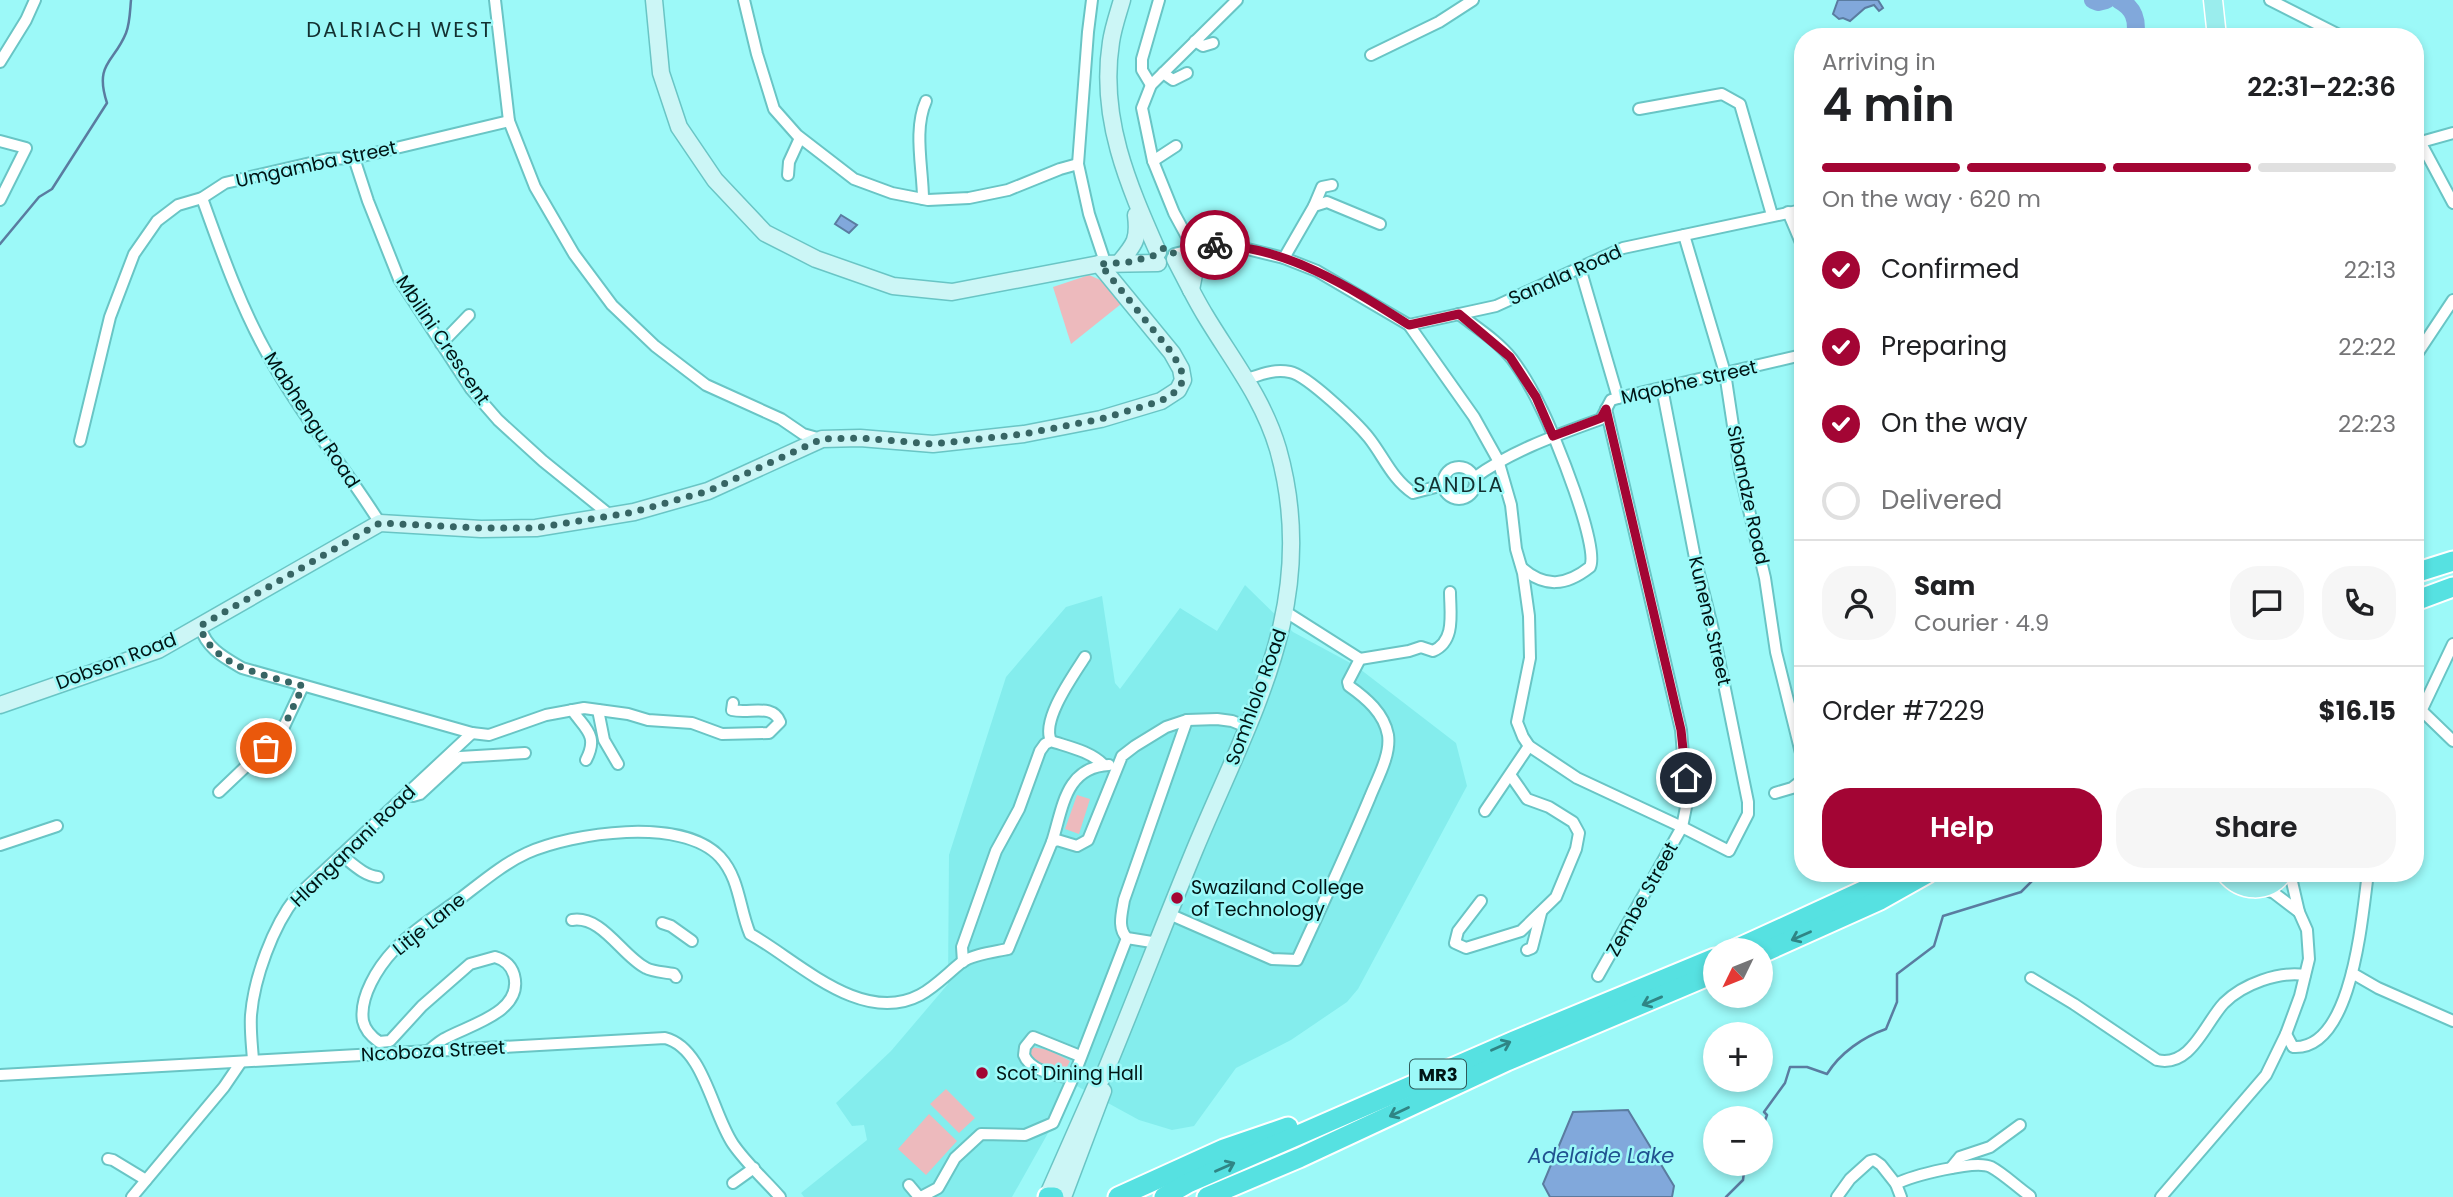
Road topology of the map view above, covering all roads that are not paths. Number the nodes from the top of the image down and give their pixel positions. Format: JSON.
{"nodes":[{"id":1,"x":35,"y":0,"type":"edge"},
{"id":2,"x":495,"y":0,"type":"edge"},
{"id":3,"x":654,"y":0,"type":"edge"},
{"id":4,"x":744,"y":0,"type":"edge"},
{"id":5,"x":1093,"y":0,"type":"edge"},
{"id":6,"x":1122,"y":0,"type":"edge"},
{"id":7,"x":1159,"y":0,"type":"edge"},
{"id":8,"x":1237,"y":0,"type":"edge"},
{"id":9,"x":1473,"y":0,"type":"edge"},
{"id":10,"x":2213,"y":0,"type":"edge"},
{"id":11,"x":2270,"y":0,"type":"edge"},
{"id":12,"x":2216,"y":28,"type":"edge"},
{"id":13,"x":2330,"y":28,"type":"edge"},
{"id":14,"x":1195,"y":41,"type":"junction"},
{"id":15,"x":1213,"y":43,"type":"dead end"},
{"id":16,"x":1371,"y":55,"type":"dead end"},
{"id":17,"x":0,"y":62,"type":"edge"},
{"id":18,"x":1163,"y":73,"type":"junction"},
{"id":19,"x":1187,"y":74,"type":"dead end"},
{"id":20,"x":1151,"y":85,"type":"junction"},
{"id":21,"x":926,"y":101,"type":"dead end"},
{"id":22,"x":1639,"y":108,"type":"dead end"},
{"id":23,"x":509,"y":121,"type":"junction"},
{"id":24,"x":2453,"y":133,"type":"edge"},
{"id":25,"x":800,"y":138,"type":"junction"},
{"id":26,"x":0,"y":141,"type":"edge"},
{"id":27,"x":2424,"y":141,"type":"edge"},
{"id":28,"x":1176,"y":146,"type":"dead end"},
{"id":29,"x":2424,"y":148,"type":"edge"},
{"id":30,"x":354,"y":158,"type":"junction"},
{"id":31,"x":1153,"y":161,"type":"junction"},
{"id":32,"x":1078,"y":164,"type":"junction"},
{"id":33,"x":788,"y":174,"type":"dead end"},
{"id":34,"x":1332,"y":185,"type":"dead end"},
{"id":35,"x":202,"y":198,"type":"junction"},
{"id":36,"x":923,"y":199,"type":"junction"},
{"id":37,"x":0,"y":200,"type":"edge"},
{"id":38,"x":2453,"y":203,"type":"edge"},
{"id":39,"x":1138,"y":206,"type":"junction"},
{"id":40,"x":1314,"y":206,"type":"junction"},
{"id":41,"x":1794,"y":211,"type":"edge"},
{"id":42,"x":1788,"y":212,"type":"junction"},
{"id":43,"x":1772,"y":215,"type":"junction"},
{"id":44,"x":1380,"y":224,"type":"dead end"},
{"id":45,"x":1794,"y":226,"type":"edge"},
{"id":46,"x":1684,"y":235,"type":"junction"},
{"id":47,"x":1211,"y":245,"type":"junction"},
{"id":48,"x":1193,"y":248,"type":"junction"},
{"id":49,"x":1165,"y":257,"type":"junction"},
{"id":50,"x":1284,"y":258,"type":"junction"},
{"id":51,"x":1124,"y":262,"type":"junction"},
{"id":52,"x":1100,"y":264,"type":"junction"},
{"id":53,"x":1580,"y":268,"type":"junction"},
{"id":54,"x":1191,"y":290,"type":"junction"},
{"id":55,"x":2453,"y":300,"type":"edge"},
{"id":56,"x":1459,"y":314,"type":"junction"},
{"id":57,"x":469,"y":316,"type":"dead end"},
{"id":58,"x":1205,"y":316,"type":"junction"},
{"id":59,"x":1409,"y":325,"type":"junction"},
{"id":60,"x":441,"y":344,"type":"junction"},
{"id":61,"x":2424,"y":344,"type":"edge"},
{"id":62,"x":1794,"y":357,"type":"edge"},
{"id":63,"x":1725,"y":373,"type":"junction"},
{"id":64,"x":1247,"y":379,"type":"junction"},
{"id":65,"x":1662,"y":387,"type":"junction"},
{"id":66,"x":1618,"y":398,"type":"junction"},
{"id":67,"x":1606,"y":409,"type":"junction"},
{"id":68,"x":1553,"y":436,"type":"junction"},
{"id":69,"x":822,"y":439,"type":"junction"},
{"id":70,"x":80,"y":441,"type":"dead end"},
{"id":71,"x":1498,"y":460,"type":"junction"},
{"id":72,"x":1474,"y":478,"type":"junction"},
{"id":73,"x":1443,"y":485,"type":"junction"},
{"id":74,"x":611,"y":516,"type":"junction"},
{"id":75,"x":380,"y":523,"type":"junction"},
{"id":76,"x":2453,"y":561,"type":"edge"},
{"id":77,"x":1522,"y":568,"type":"junction"},
{"id":78,"x":2424,"y":570,"type":"edge"},
{"id":79,"x":2453,"y":576,"type":"edge"},
{"id":80,"x":2424,"y":585,"type":"edge"},
{"id":81,"x":2453,"y":587,"type":"edge"},
{"id":82,"x":1450,"y":592,"type":"dead end"},
{"id":83,"x":2424,"y":598,"type":"edge"},
{"id":84,"x":1286,"y":612,"type":"junction"},
{"id":85,"x":200,"y":626,"type":"junction"},
{"id":86,"x":2453,"y":644,"type":"edge"},
{"id":87,"x":1085,"y":657,"type":"dead end"},
{"id":88,"x":1360,"y":659,"type":"junction"},
{"id":89,"x":303,"y":686,"type":"junction"},
{"id":90,"x":733,"y":703,"type":"dead end"},
{"id":91,"x":0,"y":705,"type":"edge"},
{"id":92,"x":2424,"y":707,"type":"edge"},
{"id":93,"x":572,"y":710,"type":"junction"},
{"id":94,"x":598,"y":710,"type":"junction"},
{"id":95,"x":2424,"y":713,"type":"edge"},
{"id":96,"x":1187,"y":720,"type":"junction"},
{"id":97,"x":1794,"y":725,"type":"edge"},
{"id":98,"x":1247,"y":727,"type":"junction"},
{"id":99,"x":472,"y":733,"type":"junction"},
{"id":100,"x":1051,"y":741,"type":"junction"},
{"id":101,"x":2453,"y":741,"type":"edge"},
{"id":102,"x":1529,"y":746,"type":"junction"},
{"id":103,"x":526,"y":753,"type":"dead end"},
{"id":104,"x":586,"y":760,"type":"dead end"},
{"id":105,"x":618,"y":764,"type":"dead end"},
{"id":106,"x":1119,"y":764,"type":"junction"},
{"id":107,"x":1104,"y":765,"type":"junction"},
{"id":108,"x":1511,"y":776,"type":"junction"},
{"id":109,"x":1794,"y":786,"type":"edge"},
{"id":110,"x":219,"y":792,"type":"dead end"},
{"id":111,"x":1775,"y":793,"type":"dead end"},
{"id":112,"x":407,"y":794,"type":"junction"},
{"id":113,"x":1485,"y":811,"type":"dead end"},
{"id":114,"x":57,"y":826,"type":"dead end"},
{"id":115,"x":1682,"y":827,"type":"junction"},
{"id":116,"x":1052,"y":842,"type":"junction"},
{"id":117,"x":0,"y":845,"type":"edge"},
{"id":118,"x":341,"y":855,"type":"junction"},
{"id":119,"x":378,"y":877,"type":"dead end"},
{"id":120,"x":1856,"y":882,"type":"edge"},
{"id":121,"x":1884,"y":882,"type":"edge"},
{"id":122,"x":1912,"y":882,"type":"edge"},
{"id":123,"x":2235,"y":882,"type":"edge"},
{"id":124,"x":2275,"y":882,"type":"edge"},
{"id":125,"x":2292,"y":882,"type":"edge"},
{"id":126,"x":2367,"y":882,"type":"edge"},
{"id":127,"x":2262,"y":888,"type":"junction"},
{"id":128,"x":1481,"y":901,"type":"dead end"},
{"id":129,"x":1542,"y":910,"type":"junction"},
{"id":130,"x":2299,"y":912,"type":"junction"},
{"id":131,"x":1169,"y":914,"type":"junction"},
{"id":132,"x":572,"y":920,"type":"dead end"},
{"id":133,"x":662,"y":923,"type":"dead end"},
{"id":134,"x":1127,"y":938,"type":"junction"},
{"id":135,"x":1759,"y":938,"type":"edge"},
{"id":136,"x":1771,"y":938,"type":"edge"},
{"id":137,"x":1773,"y":940,"type":"edge"},
{"id":138,"x":692,"y":941,"type":"dead end"},
{"id":139,"x":1157,"y":943,"type":"junction"},
{"id":140,"x":1527,"y":950,"type":"dead end"},
{"id":141,"x":963,"y":962,"type":"junction"},
{"id":142,"x":1703,"y":963,"type":"edge"},
{"id":143,"x":2352,"y":973,"type":"junction"},
{"id":144,"x":2305,"y":975,"type":"junction"},
{"id":145,"x":1598,"y":976,"type":"dead end"},
{"id":146,"x":676,"y":977,"type":"dead end"},
{"id":147,"x":1703,"y":978,"type":"edge"},
{"id":148,"x":2031,"y":978,"type":"dead end"},
{"id":149,"x":2453,"y":1021,"type":"edge"},
{"id":150,"x":2286,"y":1034,"type":"junction"},
{"id":151,"x":428,"y":1051,"type":"junction"},
{"id":152,"x":1080,"y":1056,"type":"junction"},
{"id":153,"x":247,"y":1061,"type":"junction"},
{"id":154,"x":0,"y":1075,"type":"edge"},
{"id":155,"x":1104,"y":1075,"type":"junction"},
{"id":156,"x":1073,"y":1078,"type":"junction"},
{"id":157,"x":1416,"y":1083,"type":"junction"},
{"id":158,"x":2020,"y":1125,"type":"dead end"},
{"id":159,"x":108,"y":1159,"type":"dead end"},
{"id":160,"x":754,"y":1168,"type":"junction"},
{"id":161,"x":1951,"y":1168,"type":"junction"},
{"id":162,"x":146,"y":1180,"type":"junction"},
{"id":163,"x":733,"y":1183,"type":"dead end"},
{"id":164,"x":1896,"y":1184,"type":"junction"},
{"id":165,"x":909,"y":1185,"type":"dead end"},
{"id":166,"x":2030,"y":1196,"type":"edge"},
{"id":167,"x":132,"y":1197,"type":"edge"},
{"id":168,"x":780,"y":1197,"type":"edge"},
{"id":169,"x":920,"y":1197,"type":"edge"},
{"id":170,"x":1048,"y":1197,"type":"edge"},
{"id":171,"x":1054,"y":1197,"type":"edge"},
{"id":172,"x":1063,"y":1197,"type":"edge"},
{"id":173,"x":1118,"y":1197,"type":"edge"},
{"id":174,"x":1164,"y":1197,"type":"edge"},
{"id":175,"x":1207,"y":1197,"type":"edge"},
{"id":176,"x":1837,"y":1197,"type":"edge"},
{"id":177,"x":1901,"y":1197,"type":"edge"},
{"id":178,"x":2161,"y":1197,"type":"edge"}],
"edges":[{"from":1,"to":17,"type":"street"},
{"from":2,"to":23,"type":"street"},
{"from":3,"to":52,"type":"street"},
{"from":4,"to":25,"type":"street"},
{"from":5,"to":32,"type":"street"},
{"from":6,"to":39,"type":"street","name":"Somhlolo Road"},
{"from":7,"to":20,"type":"street"},
{"from":8,"to":14,"type":"street"},
{"from":9,"to":16,"type":"street"},
{"from":10,"to":12,"type":"main road"},
{"from":11,"to":13,"type":"street"},
{"from":14,"to":15,"type":"street"},
{"from":14,"to":18,"type":"street"},
{"from":18,"to":19,"type":"street"},
{"from":18,"to":20,"type":"street"},
{"from":20,"to":31,"type":"street"},
{"from":21,"to":36,"type":"street"},
{"from":22,"to":43,"type":"street"},
{"from":23,"to":30,"type":"street","name":"Umgamba Street"},
{"from":23,"to":69,"type":"street"},
{"from":24,"to":27,"type":"street"},
{"from":25,"to":33,"type":"street"},
{"from":25,"to":36,"type":"street"},
{"from":26,"to":37,"type":"street"},
{"from":28,"to":31,"type":"street"},
{"from":29,"to":38,"type":"street"},
{"from":30,"to":35,"type":"street","name":"Umgamba Street"},
{"from":30,"to":60,"type":"street","name":"Mbilini Crescent"},
{"from":31,"to":48,"type":"street"},
{"from":32,"to":36,"type":"street"},
{"from":32,"to":52,"type":"street"},
{"from":34,"to":40,"type":"street"},
{"from":35,"to":70,"type":"street","name":"Umgamba Street"},
{"from":35,"to":75,"type":"street","name":"Mabhengu Road"},
{"from":39,"to":49,"type":"street","name":"Somhlolo Road"},
{"from":39,"to":51,"type":"street"},
{"from":40,"to":44,"type":"street"},
{"from":40,"to":50,"type":"street"},
{"from":41,"to":42,"type":"street","name":"Sandla Road"},
{"from":42,"to":43,"type":"street","name":"Sandla Road"},
{"from":42,"to":45,"type":"street"},
{"from":43,"to":46,"type":"street","name":"Sandla Road"},
{"from":46,"to":53,"type":"street","name":"Sandla Road"},
{"from":46,"to":63,"type":"street","name":"Sibandze Road"},
{"from":47,"to":48,"type":"street"},
{"from":47,"to":50,"type":"street"},
{"from":47,"to":54,"type":"street"},
{"from":48,"to":49,"type":"street"},
{"from":49,"to":51,"type":"street"},
{"from":49,"to":54,"type":"street","name":"Somhlolo Road"},
{"from":49,"to":58,"type":"street","name":"Somhlolo Road"},
{"from":50,"to":59,"type":"street"},
{"from":51,"to":52,"type":"street"},
{"from":52,"to":69,"type":"street"},
{"from":53,"to":56,"type":"street","name":"Sandla Road"},
{"from":53,"to":66,"type":"street"},
{"from":54,"to":58,"type":"street","name":"Somhlolo Road"},
{"from":55,"to":61,"type":"street"},
{"from":56,"to":59,"type":"street","name":"Sandla Road"},
{"from":56,"to":68,"type":"street"},
{"from":57,"to":60,"type":"street"},
{"from":58,"to":64,"type":"street","name":"Somhlolo Road"},
{"from":59,"to":71,"type":"street"},
{"from":60,"to":74,"type":"street","name":"Mbilini Crescent"},
{"from":62,"to":63,"type":"street","name":"Mqobhe Street"},
{"from":63,"to":65,"type":"street","name":"Mqobhe Street"},
{"from":63,"to":97,"type":"street","name":"Sibandze Road"},
{"from":64,"to":73,"type":"street"},
{"from":64,"to":84,"type":"street","name":"Somhlolo Road"},
{"from":65,"to":66,"type":"street","name":"Mqobhe Street"},
{"from":65,"to":115,"type":"street","name":"Kunene Street"},
{"from":66,"to":67,"type":"street","name":"Mqobhe Street"},
{"from":67,"to":68,"type":"street","name":"Mqobhe Street"},
{"from":67,"to":115,"type":"street","name":"Zembe Street"},
{"from":68,"to":71,"type":"street","name":"Mqobhe Street"},
{"from":68,"to":77,"type":"street"},
{"from":69,"to":74,"type":"street"},
{"from":71,"to":72,"type":"street","name":"Mqobhe Street"},
{"from":71,"to":77,"type":"street"},
{"from":72,"to":73,"type":"street"},
{"from":72,"to":73,"type":"street"},
{"from":74,"to":75,"type":"street"},
{"from":75,"to":85,"type":"street","name":"Dobson Road"},
{"from":76,"to":78,"type":"highway"},
{"from":77,"to":102,"type":"street"},
{"from":79,"to":80,"type":"highway"},
{"from":81,"to":83,"type":"highway"},
{"from":82,"to":88,"type":"street"},
{"from":84,"to":88,"type":"street"},
{"from":84,"to":98,"type":"street","name":"Somhlolo Road"},
{"from":85,"to":89,"type":"street"},
{"from":85,"to":91,"type":"street","name":"Dobson Road"},
{"from":86,"to":92,"type":"street"},
{"from":87,"to":100,"type":"street"},
{"from":88,"to":131,"type":"street"},
{"from":89,"to":99,"type":"street"},
{"from":89,"to":110,"type":"street"},
{"from":90,"to":94,"type":"street"},
{"from":93,"to":94,"type":"street"},
{"from":93,"to":99,"type":"street"},
{"from":93,"to":104,"type":"street"},
{"from":94,"to":105,"type":"street"},
{"from":95,"to":101,"type":"street"},
{"from":96,"to":98,"type":"street"},
{"from":96,"to":106,"type":"street"},
{"from":96,"to":134,"type":"street"},
{"from":98,"to":131,"type":"street","name":"Somhlolo Road"},
{"from":99,"to":112,"type":"street","name":"Hlanganani Road"},
{"from":100,"to":107,"type":"street"},
{"from":100,"to":141,"type":"street"},
{"from":102,"to":108,"type":"street"},
{"from":102,"to":115,"type":"street"},
{"from":103,"to":112,"type":"street"},
{"from":106,"to":107,"type":"street"},
{"from":106,"to":116,"type":"street"},
{"from":107,"to":116,"type":"street"},
{"from":108,"to":113,"type":"street"},
{"from":108,"to":129,"type":"street"},
{"from":109,"to":111,"type":"street"},
{"from":112,"to":118,"type":"street","name":"Hlanganani Road"},
{"from":114,"to":117,"type":"street"},
{"from":115,"to":145,"type":"street","name":"Zembe Street"},
{"from":116,"to":141,"type":"street"},
{"from":118,"to":119,"type":"street"},
{"from":118,"to":153,"type":"street","name":"Hlanganani Road"},
{"from":120,"to":135,"type":"highway"},
{"from":121,"to":136,"type":"highway"},
{"from":122,"to":137,"type":"highway","one_way":true},
{"from":123,"to":127,"type":"main road"},
{"from":124,"to":127,"type":"main road"},
{"from":125,"to":130,"type":"street"},
{"from":126,"to":143,"type":"street"},
{"from":127,"to":130,"type":"street"},
{"from":128,"to":129,"type":"street"},
{"from":129,"to":140,"type":"street"},
{"from":130,"to":144,"type":"street"},
{"from":131,"to":139,"type":"street","name":"Somhlolo Road"},
{"from":132,"to":146,"type":"street"},
{"from":133,"to":138,"type":"street"},
{"from":134,"to":139,"type":"street"},
{"from":134,"to":152,"type":"street"},
{"from":139,"to":155,"type":"street","name":"Somhlolo Road"},
{"from":141,"to":151,"type":"street","name":"Litje Lane"},
{"from":157,"to":142,"type":"highway","number":"MR3","one_way":true},
{"from":143,"to":149,"type":"street"},
{"from":143,"to":150,"type":"street"},
{"from":144,"to":148,"type":"street"},
{"from":144,"to":150,"type":"street"},
{"from":147,"to":175,"type":"highway","number":"MR3","one_way":true},
{"from":150,"to":178,"type":"street"},
{"from":151,"to":153,"type":"street","name":"Ncoboza Street"},
{"from":151,"to":160,"type":"street","name":"Ncoboza Street"},
{"from":152,"to":156,"type":"street"},
{"from":152,"to":156,"type":"street"},
{"from":153,"to":154,"type":"street","name":"Ncoboza Street"},
{"from":153,"to":162,"type":"street"},
{"from":155,"to":170,"type":"street","name":"Somhlolo Road"},
{"from":155,"to":172,"type":"street","name":"Somhlolo Road"},
{"from":156,"to":169,"type":"street"},
{"from":157,"to":173,"type":"highway"},
{"from":174,"to":157,"type":"highway","number":"MR3","one_way":true},
{"from":158,"to":161,"type":"street"},
{"from":159,"to":162,"type":"street"},
{"from":160,"to":163,"type":"street"},
{"from":160,"to":168,"type":"street","name":"Ncoboza Street"},
{"from":161,"to":164,"type":"street"},
{"from":161,"to":166,"type":"street"},
{"from":162,"to":167,"type":"street"},
{"from":164,"to":176,"type":"street"},
{"from":164,"to":177,"type":"street"},
{"from":165,"to":169,"type":"street"},
{"from":170,"to":171,"type":"highway"}]}
